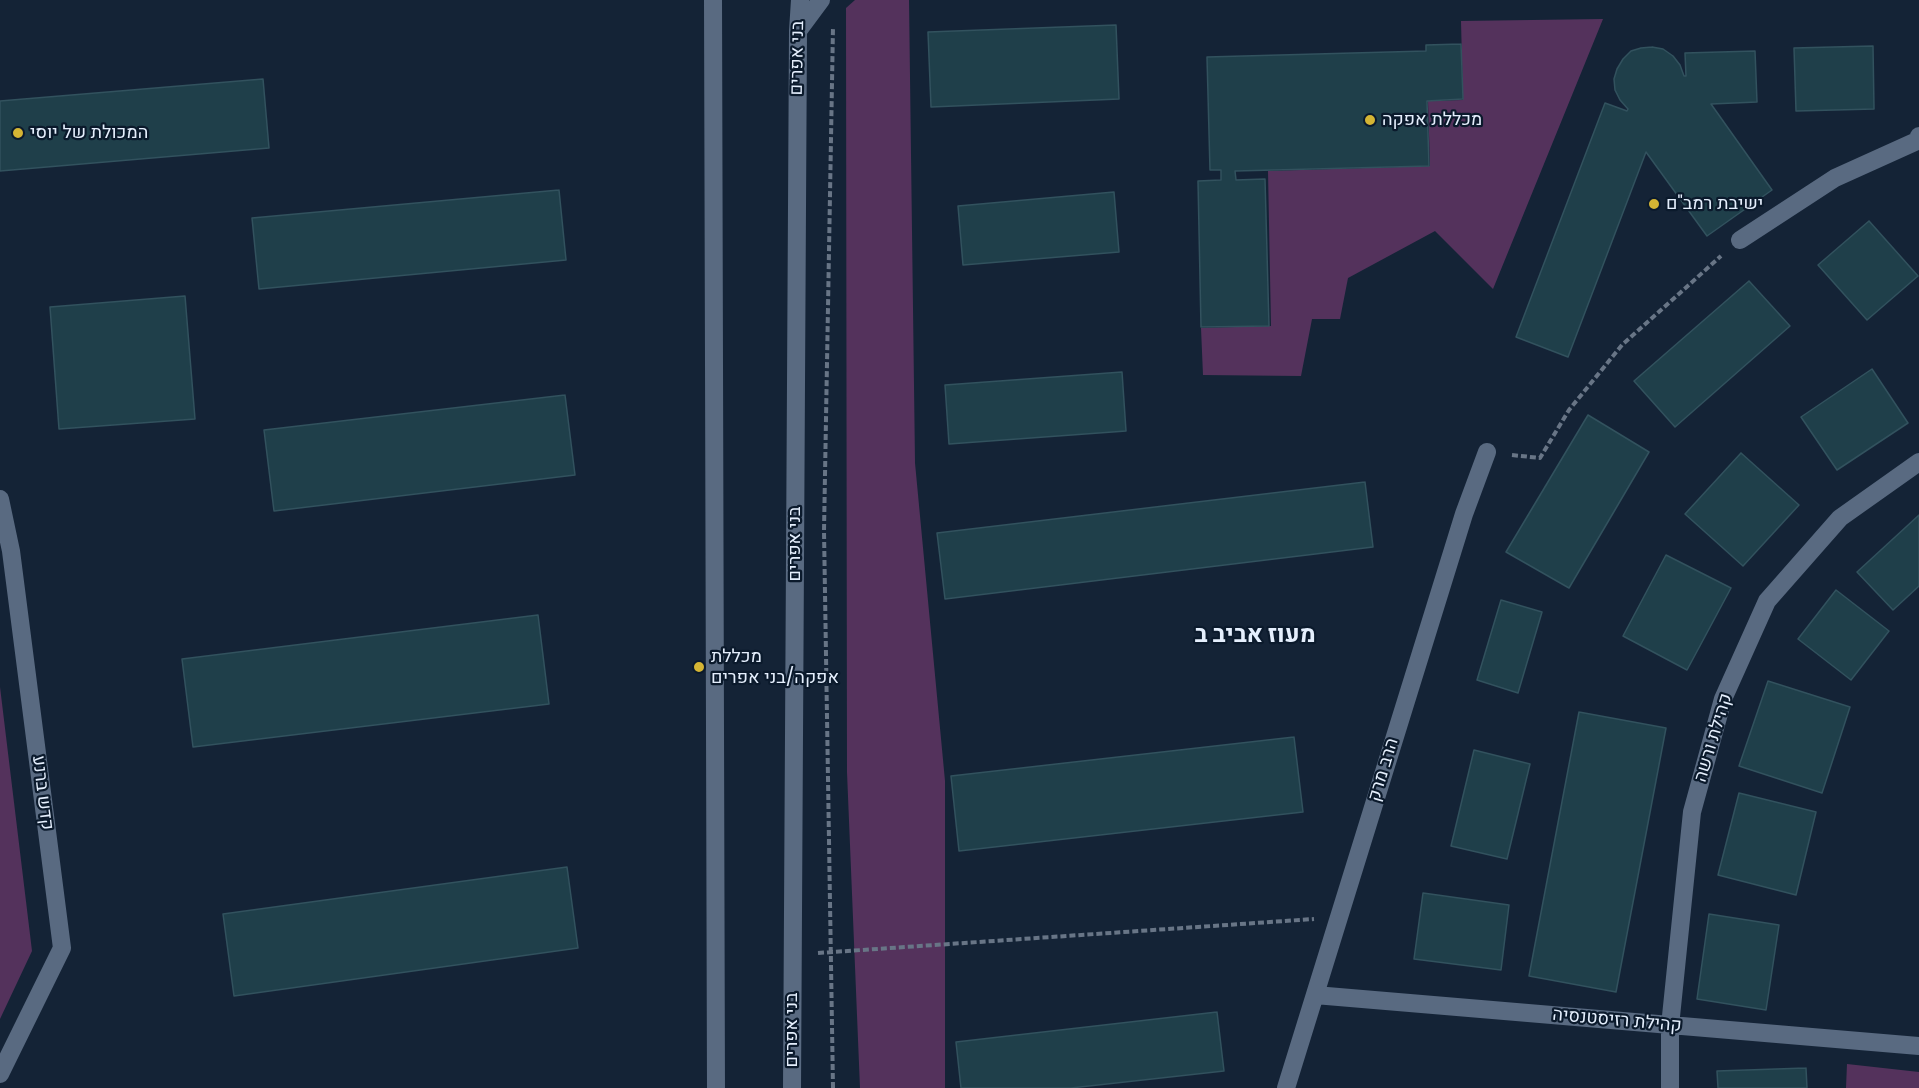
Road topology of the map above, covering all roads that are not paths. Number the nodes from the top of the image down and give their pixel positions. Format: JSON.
{"nodes":[{"id":1,"x":713,"y":0,"type":"edge"},
{"id":2,"x":800,"y":0,"type":"edge"},
{"id":3,"x":821,"y":0,"type":"edge"},
{"id":4,"x":798,"y":31,"type":"junction"},
{"id":5,"x":1919,"y":136,"type":"edge"},
{"id":6,"x":1740,"y":240,"type":"road end"},
{"id":7,"x":1487,"y":453,"type":"road end"},
{"id":8,"x":1919,"y":462,"type":"edge"},
{"id":9,"x":0,"y":499,"type":"edge"},
{"id":10,"x":1315,"y":995,"type":"junction"},
{"id":11,"x":1670,"y":1026,"type":"junction"},
{"id":12,"x":1919,"y":1046,"type":"edge"},
{"id":13,"x":0,"y":1074,"type":"edge"},
{"id":14,"x":716,"y":1088,"type":"edge"},
{"id":15,"x":792,"y":1088,"type":"edge"},
{"id":16,"x":1286,"y":1088,"type":"edge"},
{"id":17,"x":1670,"y":1088,"type":"edge"}],
"edges":[{"from":1,"to":14,"type":"street"},
{"from":2,"to":4,"type":"street","name":"בני אפרים"},
{"from":3,"to":4,"type":"street"},
{"from":4,"to":15,"type":"street","name":"בני אפרים"},
{"from":5,"to":6,"type":"street"},
{"from":7,"to":10,"type":"street","name":"הרב מרק"},
{"from":8,"to":11,"type":"street","name":"קהילת ורשה"},
{"from":9,"to":13,"type":"street","name":"קדש ברנע"},
{"from":10,"to":11,"type":"street","name":"קהילת רזיסטנסיה"},
{"from":10,"to":16,"type":"street","name":"הרב מרק"},
{"from":11,"to":12,"type":"street","name":"קהילת רזיסטנסיה"},
{"from":11,"to":17,"type":"street","name":"קהילת ורשה"}]}
